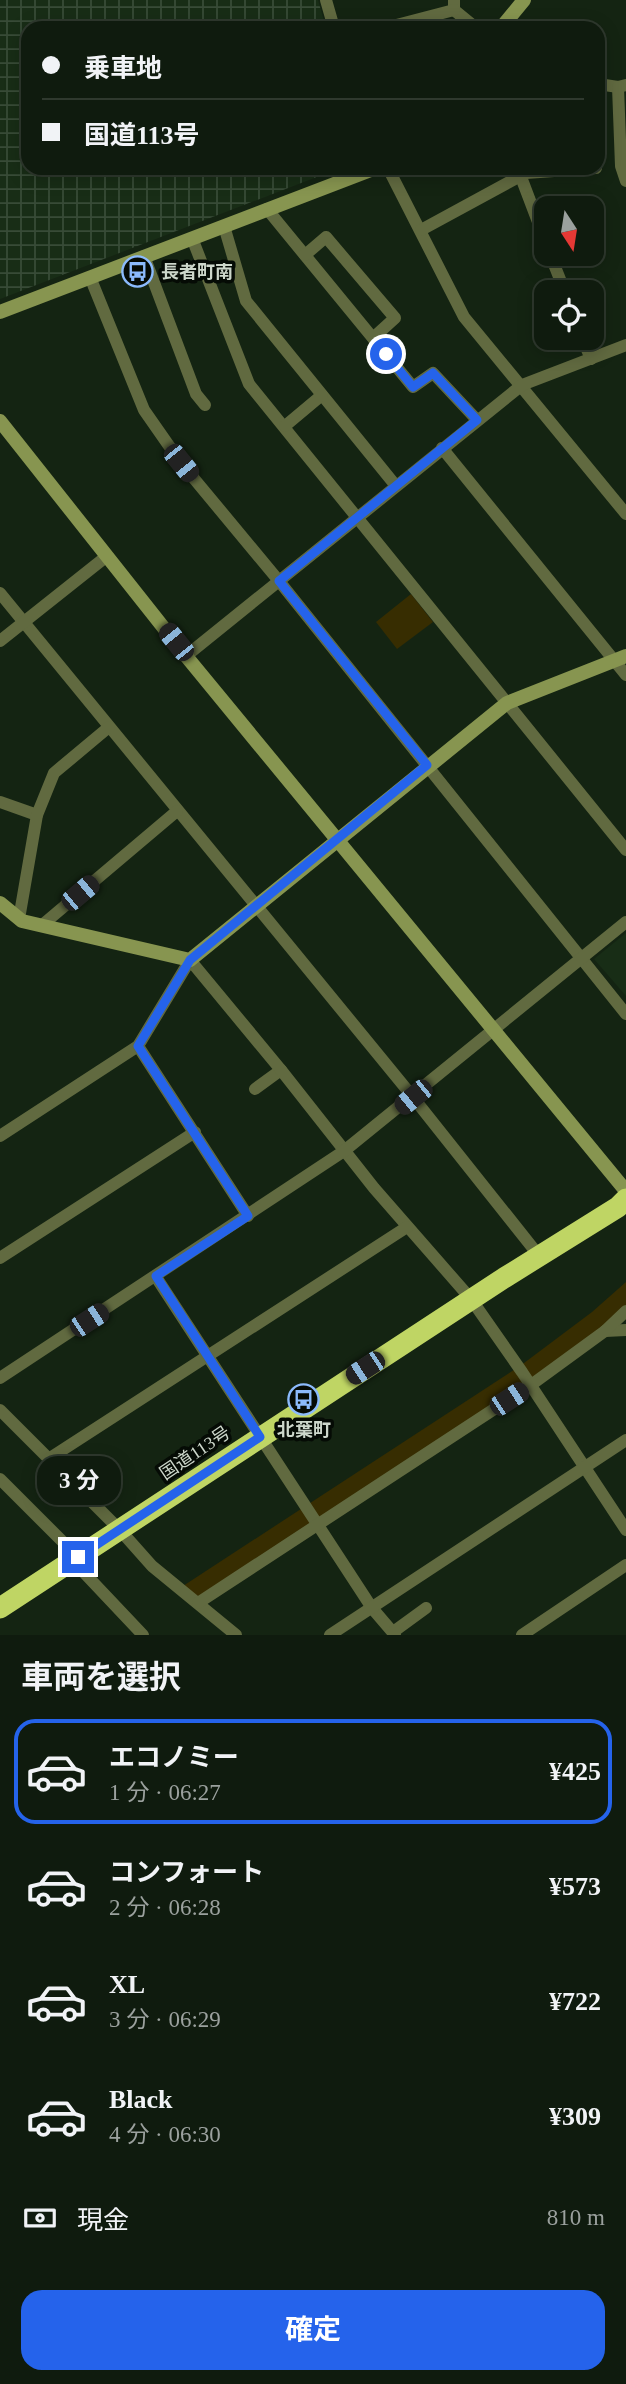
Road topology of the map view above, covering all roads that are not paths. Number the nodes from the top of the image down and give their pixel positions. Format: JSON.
{"nodes":[{"id":1,"x":326,"y":0,"type":"edge"},
{"id":2,"x":524,"y":0,"type":"edge"},
{"id":3,"x":454,"y":5,"type":"edge"},
{"id":4,"x":332,"y":21,"type":"edge"},
{"id":5,"x":406,"y":21,"type":"edge"},
{"id":6,"x":469,"y":21,"type":"edge"},
{"id":7,"x":507,"y":21,"type":"edge"},
{"id":8,"x":622,"y":86,"type":"edge"},
{"id":9,"x":621,"y":166,"type":"junction"},
{"id":10,"x":605,"y":167,"type":"edge"},
{"id":11,"x":357,"y":175,"type":"edge"},
{"id":12,"x":392,"y":175,"type":"edge"},
{"id":13,"x":524,"y":175,"type":"edge"},
{"id":14,"x":521,"y":177,"type":"junction"},
{"id":15,"x":626,"y":181,"type":"edge"},
{"id":16,"x":267,"y":209,"type":"junction"},
{"id":17,"x":534,"y":211,"type":"edge"},
{"id":18,"x":224,"y":226,"type":"junction"},
{"id":19,"x":421,"y":230,"type":"junction"},
{"id":20,"x":192,"y":238,"type":"junction"},
{"id":21,"x":305,"y":255,"type":"junction"},
{"id":22,"x":145,"y":256,"type":"junction"},
{"id":23,"x":90,"y":277,"type":"junction"},
{"id":24,"x":0,"y":313,"type":"edge"},
{"id":25,"x":373,"y":338,"type":"junction"},
{"id":26,"x":626,"y":345,"type":"edge"},
{"id":27,"x":587,"y":350,"type":"edge"},
{"id":28,"x":591,"y":359,"type":"junction"},
{"id":29,"x":522,"y":385,"type":"junction"},
{"id":30,"x":322,"y":395,"type":"junction"},
{"id":31,"x":205,"y":405,"type":"dead end"},
{"id":32,"x":477,"y":420,"type":"junction"},
{"id":33,"x":0,"y":421,"type":"edge"},
{"id":34,"x":285,"y":426,"type":"junction"},
{"id":35,"x":442,"y":448,"type":"junction"},
{"id":36,"x":396,"y":486,"type":"junction"},
{"id":37,"x":626,"y":514,"type":"edge"},
{"id":38,"x":358,"y":517,"type":"junction"},
{"id":39,"x":107,"y":556,"type":"junction"},
{"id":40,"x":279,"y":581,"type":"junction"},
{"id":41,"x":0,"y":593,"type":"edge"},
{"id":42,"x":23,"y":621,"type":"junction"},
{"id":43,"x":0,"y":640,"type":"edge"},
{"id":44,"x":186,"y":656,"type":"junction"},
{"id":45,"x":620,"y":658,"type":"edge"},
{"id":46,"x":626,"y":675,"type":"edge"},
{"id":47,"x":507,"y":703,"type":"junction"},
{"id":48,"x":109,"y":727,"type":"junction"},
{"id":49,"x":427,"y":765,"type":"junction"},
{"id":50,"x":0,"y":802,"type":"edge"},
{"id":51,"x":177,"y":811,"type":"junction"},
{"id":52,"x":37,"y":814,"type":"junction"},
{"id":53,"x":338,"y":838,"type":"junction"},
{"id":54,"x":626,"y":850,"type":"edge"},
{"id":55,"x":0,"y":903,"type":"edge"},
{"id":56,"x":256,"y":906,"type":"junction"},
{"id":57,"x":19,"y":919,"type":"junction"},
{"id":58,"x":626,"y":922,"type":"edge"},
{"id":59,"x":41,"y":926,"type":"junction"},
{"id":60,"x":583,"y":958,"type":"junction"},
{"id":61,"x":190,"y":960,"type":"junction"},
{"id":62,"x":626,"y":1014,"type":"edge"},
{"id":63,"x":494,"y":1030,"type":"junction"},
{"id":64,"x":138,"y":1046,"type":"junction"},
{"id":65,"x":281,"y":1070,"type":"junction"},
{"id":66,"x":255,"y":1089,"type":"dead end"},
{"id":67,"x":413,"y":1097,"type":"junction"},
{"id":68,"x":195,"y":1132,"type":"junction"},
{"id":69,"x":0,"y":1136,"type":"edge"},
{"id":70,"x":344,"y":1151,"type":"junction"},
{"id":71,"x":626,"y":1191,"type":"edge"},
{"id":72,"x":626,"y":1199,"type":"edge"},
{"id":73,"x":248,"y":1216,"type":"junction"},
{"id":74,"x":407,"y":1227,"type":"junction"},
{"id":75,"x":540,"y":1257,"type":"junction"},
{"id":76,"x":0,"y":1258,"type":"edge"},
{"id":77,"x":156,"y":1276,"type":"junction"},
{"id":78,"x":471,"y":1299,"type":"junction"},
{"id":79,"x":626,"y":1311,"type":"edge"},
{"id":80,"x":626,"y":1330,"type":"edge"},
{"id":81,"x":606,"y":1331,"type":"junction"},
{"id":82,"x":206,"y":1357,"type":"junction"},
{"id":83,"x":0,"y":1378,"type":"edge"},
{"id":84,"x":531,"y":1385,"type":"junction"},
{"id":85,"x":0,"y":1410,"type":"edge"},
{"id":86,"x":260,"y":1437,"type":"junction"},
{"id":87,"x":626,"y":1440,"type":"edge"},
{"id":88,"x":50,"y":1458,"type":"junction"},
{"id":89,"x":585,"y":1466,"type":"junction"},
{"id":90,"x":0,"y":1479,"type":"edge"},
{"id":91,"x":317,"y":1524,"type":"junction"},
{"id":92,"x":120,"y":1530,"type":"junction"},
{"id":93,"x":626,"y":1530,"type":"edge"},
{"id":94,"x":75,"y":1559,"type":"junction"},
{"id":95,"x":626,"y":1564,"type":"edge"},
{"id":96,"x":198,"y":1603,"type":"junction"},
{"id":97,"x":0,"y":1608,"type":"edge"},
{"id":98,"x":372,"y":1608,"type":"junction"},
{"id":99,"x":426,"y":1608,"type":"dead end"},
{"id":100,"x":394,"y":1633,"type":"edge"},
{"id":101,"x":144,"y":1635,"type":"edge"},
{"id":102,"x":236,"y":1635,"type":"edge"},
{"id":103,"x":330,"y":1635,"type":"edge"},
{"id":104,"x":522,"y":1635,"type":"edge"}],
"edges":[{"from":1,"to":4,"type":"street"},
{"from":2,"to":7,"type":"street"},
{"from":3,"to":5,"type":"street"},
{"from":3,"to":6,"type":"street"},
{"from":8,"to":9,"type":"street"},
{"from":9,"to":10,"type":"street"},
{"from":9,"to":15,"type":"street"},
{"from":11,"to":16,"type":"street"},
{"from":12,"to":19,"type":"street"},
{"from":13,"to":14,"type":"street"},
{"from":14,"to":17,"type":"street"},
{"from":14,"to":19,"type":"street"},
{"from":16,"to":18,"type":"street"},
{"from":16,"to":21,"type":"street"},
{"from":18,"to":20,"type":"street"},
{"from":18,"to":30,"type":"street"},
{"from":19,"to":29,"type":"street"},
{"from":20,"to":22,"type":"street"},
{"from":20,"to":34,"type":"street"},
{"from":21,"to":25,"type":"street"},
{"from":21,"to":25,"type":"street"},
{"from":22,"to":23,"type":"street"},
{"from":22,"to":31,"type":"street"},
{"from":23,"to":24,"type":"street"},
{"from":23,"to":40,"type":"street"},
{"from":25,"to":32,"type":"street"},
{"from":26,"to":28,"type":"street"},
{"from":27,"to":28,"type":"street"},
{"from":28,"to":29,"type":"street"},
{"from":29,"to":32,"type":"street"},
{"from":29,"to":37,"type":"street"},
{"from":30,"to":34,"type":"street"},
{"from":30,"to":36,"type":"street"},
{"from":32,"to":35,"type":"street"},
{"from":33,"to":39,"type":"street"},
{"from":34,"to":38,"type":"street"},
{"from":35,"to":36,"type":"street"},
{"from":35,"to":45,"type":"street"},
{"from":36,"to":38,"type":"street"},
{"from":38,"to":40,"type":"street"},
{"from":38,"to":47,"type":"street"},
{"from":39,"to":42,"type":"street"},
{"from":39,"to":44,"type":"street"},
{"from":40,"to":44,"type":"street"},
{"from":40,"to":49,"type":"street"},
{"from":41,"to":42,"type":"street"},
{"from":42,"to":43,"type":"street"},
{"from":42,"to":48,"type":"street"},
{"from":44,"to":53,"type":"street"},
{"from":45,"to":46,"type":"street"},
{"from":45,"to":47,"type":"street"},
{"from":47,"to":49,"type":"street"},
{"from":47,"to":54,"type":"street"},
{"from":48,"to":51,"type":"street"},
{"from":48,"to":52,"type":"street"},
{"from":49,"to":53,"type":"street"},
{"from":49,"to":60,"type":"street"},
{"from":50,"to":52,"type":"street"},
{"from":51,"to":56,"type":"street"},
{"from":51,"to":59,"type":"street"},
{"from":52,"to":57,"type":"street"},
{"from":53,"to":56,"type":"street"},
{"from":53,"to":63,"type":"street"},
{"from":55,"to":57,"type":"street"},
{"from":56,"to":61,"type":"street"},
{"from":56,"to":67,"type":"street"},
{"from":57,"to":59,"type":"street"},
{"from":58,"to":60,"type":"street"},
{"from":59,"to":61,"type":"street"},
{"from":60,"to":62,"type":"street"},
{"from":60,"to":63,"type":"street"},
{"from":61,"to":64,"type":"street"},
{"from":61,"to":65,"type":"street"},
{"from":63,"to":67,"type":"street"},
{"from":63,"to":71,"type":"street"},
{"from":64,"to":68,"type":"street"},
{"from":64,"to":69,"type":"street"},
{"from":65,"to":66,"type":"street"},
{"from":65,"to":70,"type":"street"},
{"from":67,"to":70,"type":"street"},
{"from":67,"to":75,"type":"street"},
{"from":68,"to":73,"type":"street"},
{"from":68,"to":76,"type":"street"},
{"from":70,"to":73,"type":"street"},
{"from":70,"to":74,"type":"street"},
{"from":72,"to":75,"type":"highway","name":"国道113号"},
{"from":73,"to":77,"type":"street"},
{"from":74,"to":78,"type":"street"},
{"from":74,"to":82,"type":"street"},
{"from":75,"to":78,"type":"highway","name":"国道113号"},
{"from":77,"to":82,"type":"street"},
{"from":77,"to":83,"type":"street"},
{"from":78,"to":84,"type":"street"},
{"from":78,"to":86,"type":"highway","name":"国道113号"},
{"from":79,"to":81,"type":"street"},
{"from":80,"to":81,"type":"street"},
{"from":81,"to":84,"type":"street"},
{"from":82,"to":86,"type":"street"},
{"from":82,"to":88,"type":"street"},
{"from":84,"to":89,"type":"street"},
{"from":84,"to":91,"type":"street"},
{"from":85,"to":88,"type":"street"},
{"from":86,"to":91,"type":"street"},
{"from":86,"to":92,"type":"highway","name":"国道113号"},
{"from":87,"to":89,"type":"street"},
{"from":88,"to":92,"type":"street"},
{"from":89,"to":93,"type":"street"},
{"from":89,"to":98,"type":"street"},
{"from":90,"to":94,"type":"street"},
{"from":91,"to":96,"type":"street"},
{"from":91,"to":98,"type":"street"},
{"from":92,"to":94,"type":"highway","name":"国道113号"},
{"from":92,"to":96,"type":"street"},
{"from":94,"to":97,"type":"highway","name":"国道113号"},
{"from":94,"to":101,"type":"street"},
{"from":95,"to":104,"type":"street"},
{"from":96,"to":102,"type":"street"},
{"from":98,"to":100,"type":"street"},
{"from":98,"to":103,"type":"street"},
{"from":99,"to":100,"type":"street"}]}
